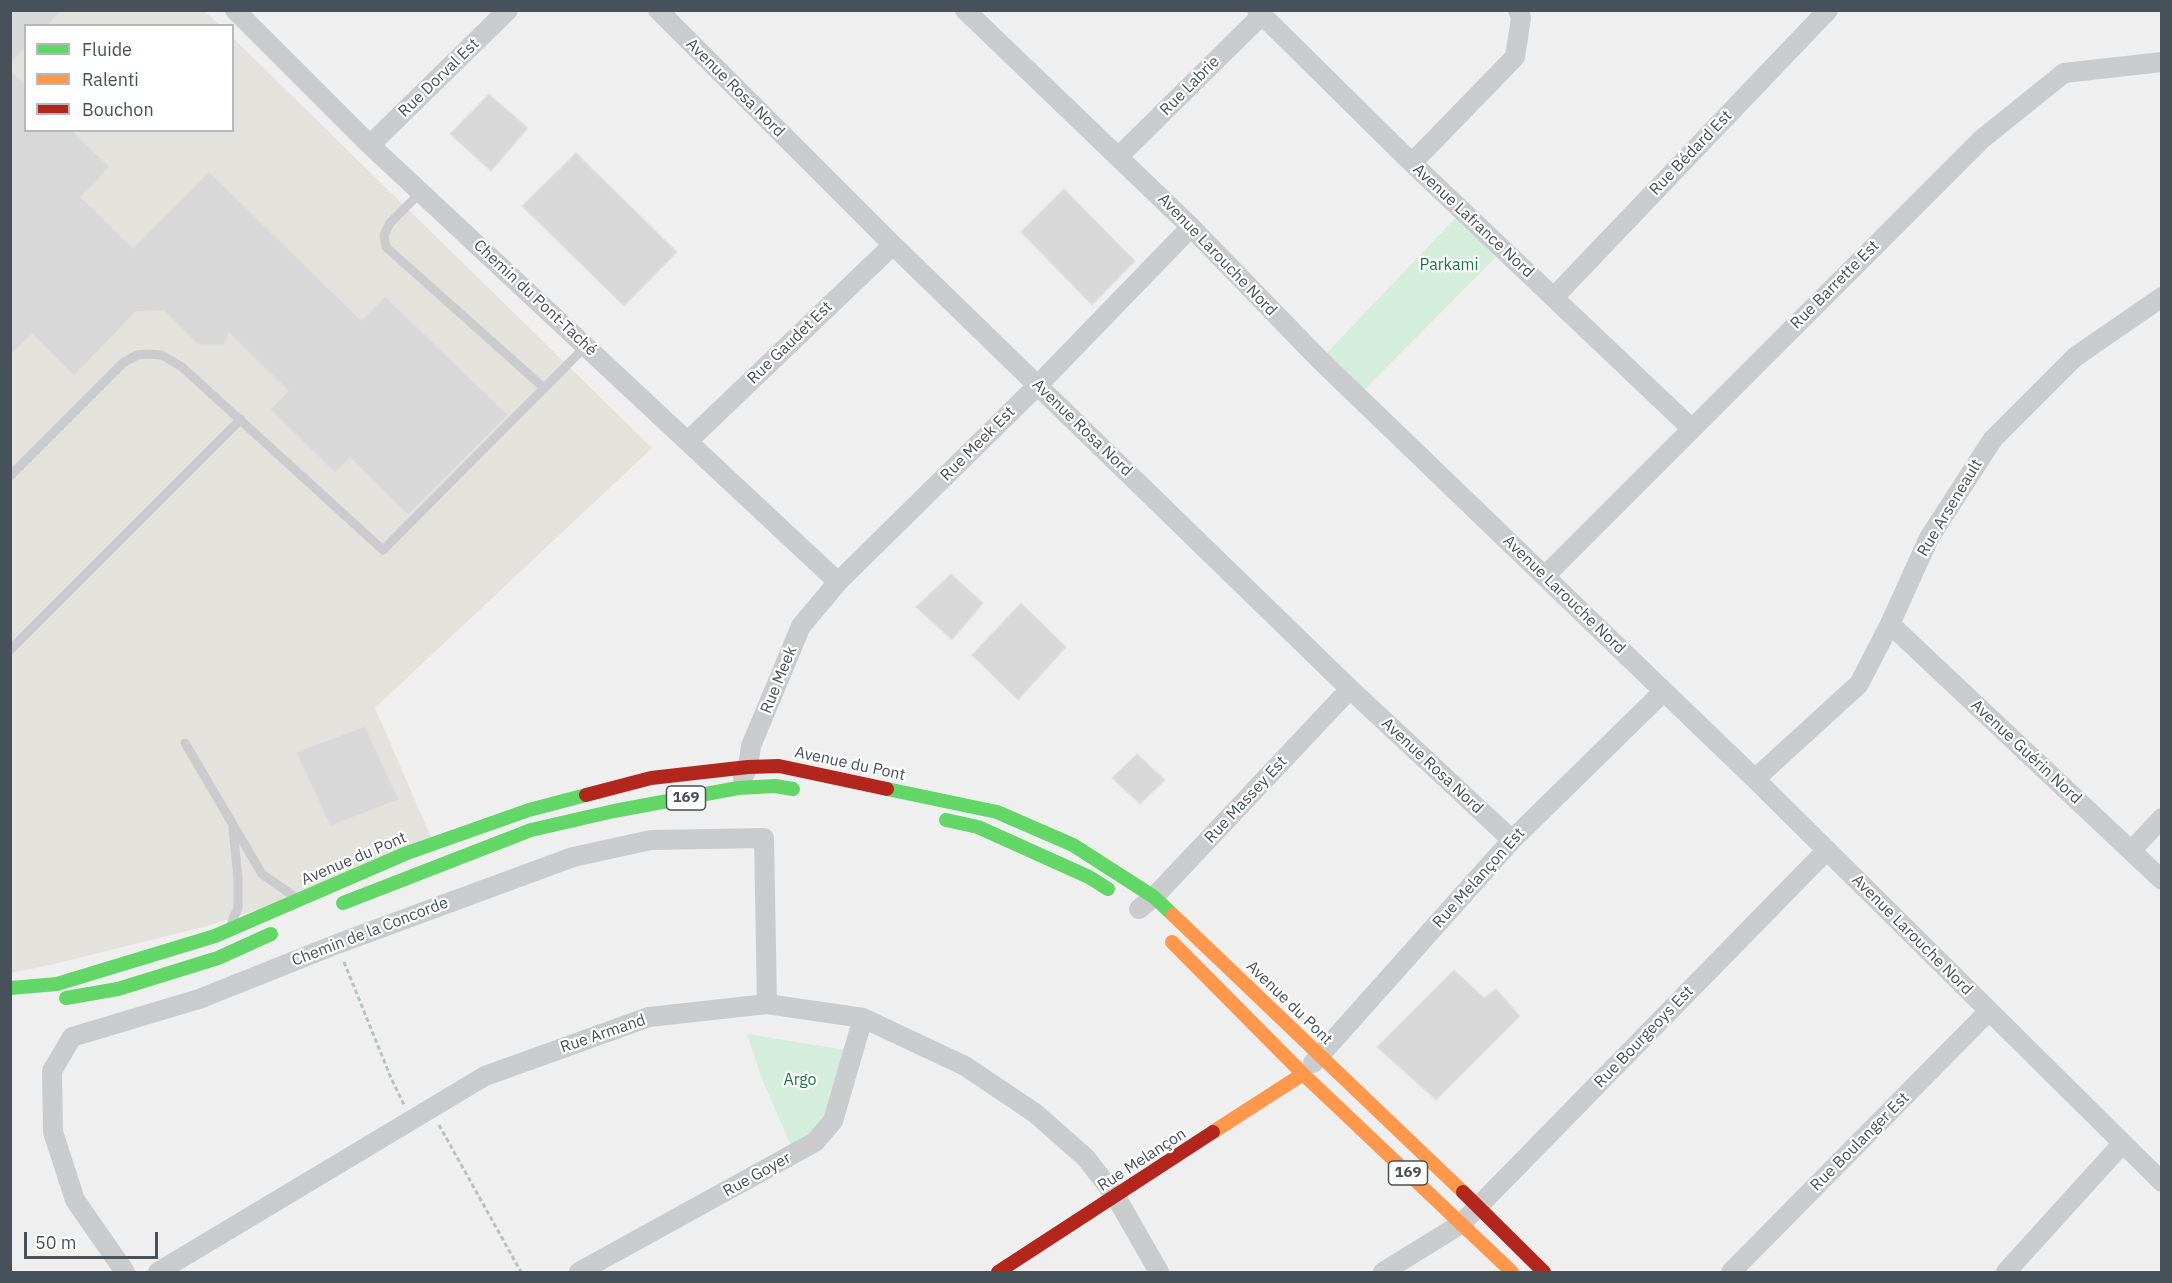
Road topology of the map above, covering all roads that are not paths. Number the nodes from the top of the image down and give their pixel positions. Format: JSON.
{"nodes":[{"id":1,"x":235,"y":10,"type":"edge"},
{"id":2,"x":508,"y":10,"type":"edge"},
{"id":3,"x":658,"y":10,"type":"edge"},
{"id":4,"x":965,"y":10,"type":"edge"},
{"id":5,"x":1518,"y":10,"type":"edge"},
{"id":6,"x":1828,"y":10,"type":"edge"},
{"id":7,"x":1260,"y":13,"type":"edge"},
{"id":8,"x":2162,"y":62,"type":"edge"},
{"id":9,"x":370,"y":145,"type":"junction"},
{"id":10,"x":1118,"y":157,"type":"junction"},
{"id":11,"x":1412,"y":163,"type":"junction"},
{"id":12,"x":421,"y":192,"type":"junction"},
{"id":13,"x":1191,"y":227,"type":"junction"},
{"id":14,"x":893,"y":245,"type":"junction"},
{"id":15,"x":1555,"y":296,"type":"junction"},
{"id":16,"x":2162,"y":297,"type":"edge"},
{"id":17,"x":586,"y":346,"type":"junction"},
{"id":18,"x":1038,"y":385,"type":"junction"},
{"id":19,"x":544,"y":388,"type":"junction"},
{"id":20,"x":241,"y":419,"type":"junction"},
{"id":21,"x":1692,"y":429,"type":"junction"},
{"id":22,"x":688,"y":441,"type":"junction"},
{"id":23,"x":10,"y":476,"type":"edge"},
{"id":24,"x":1545,"y":576,"type":"junction"},
{"id":25,"x":838,"y":582,"type":"junction"},
{"id":26,"x":1890,"y":624,"type":"junction"},
{"id":27,"x":10,"y":650,"type":"edge"},
{"id":28,"x":1350,"y":689,"type":"junction"},
{"id":29,"x":1663,"y":692,"type":"junction"},
{"id":30,"x":185,"y":743,"type":"dead end"},
{"id":31,"x":748,"y":767,"type":"junction"},
{"id":32,"x":1755,"y":779,"type":"junction"},
{"id":33,"x":738,"y":788,"type":"junction"},
{"id":34,"x":808,"y":791,"type":"dead end"},
{"id":35,"x":932,"y":816,"type":"dead end"},
{"id":36,"x":2162,"y":818,"type":"edge"},
{"id":37,"x":233,"y":823,"type":"junction"},
{"id":38,"x":1512,"y":840,"type":"junction"},
{"id":39,"x":1827,"y":850,"type":"junction"},
{"id":40,"x":2131,"y":851,"type":"junction"},
{"id":41,"x":2162,"y":880,"type":"edge"},
{"id":42,"x":300,"y":900,"type":"junction"},
{"id":43,"x":1138,"y":904,"type":"junction"},
{"id":44,"x":326,"y":909,"type":"dead end"},
{"id":45,"x":285,"y":928,"type":"dead end"},
{"id":46,"x":228,"y":930,"type":"junction"},
{"id":47,"x":1164,"y":933,"type":"dead end"},
{"id":48,"x":10,"y":988,"type":"edge"},
{"id":49,"x":53,"y":1000,"type":"dead end"},
{"id":50,"x":767,"y":1004,"type":"junction"},
{"id":51,"x":1988,"y":1012,"type":"junction"},
{"id":52,"x":864,"y":1018,"type":"junction"},
{"id":53,"x":1320,"y":1056,"type":"junction"},
{"id":54,"x":1303,"y":1074,"type":"junction"},
{"id":55,"x":2122,"y":1144,"type":"junction"},
{"id":56,"x":2162,"y":1182,"type":"edge"},
{"id":57,"x":1116,"y":1197,"type":"junction"},
{"id":58,"x":1478,"y":1206,"type":"junction"},
{"id":59,"x":1461,"y":1224,"type":"junction"},
{"id":60,"x":125,"y":1272,"type":"edge"},
{"id":61,"x":158,"y":1272,"type":"edge"},
{"id":62,"x":579,"y":1272,"type":"edge"},
{"id":63,"x":998,"y":1272,"type":"edge"},
{"id":64,"x":1159,"y":1272,"type":"edge"},
{"id":65,"x":1383,"y":1272,"type":"edge"},
{"id":66,"x":1512,"y":1272,"type":"edge"},
{"id":67,"x":1544,"y":1272,"type":"edge"},
{"id":68,"x":1731,"y":1272,"type":"edge"},
{"id":69,"x":2006,"y":1272,"type":"edge"}],
"edges":[{"from":1,"to":9,"type":"street","name":"Chemin du Pont-Taché"},
{"from":2,"to":9,"type":"street","name":"Rue Dorval Est"},
{"from":3,"to":14,"type":"street","name":"Avenue Rosa Nord"},
{"from":4,"to":10,"type":"street","name":"Avenue Larouche Nord"},
{"from":5,"to":11,"type":"street"},
{"from":6,"to":15,"type":"street","name":"Rue Bédard Est"},
{"from":7,"to":10,"type":"street","name":"Rue Labrie"},
{"from":7,"to":11,"type":"street","name":"Avenue Lafrance Nord"},
{"from":8,"to":21,"type":"street","name":"Rue Barrette Est"},
{"from":9,"to":12,"type":"street","name":"Chemin du Pont-Taché"},
{"from":10,"to":13,"type":"street","name":"Avenue Larouche Nord"},
{"from":11,"to":15,"type":"street","name":"Avenue Lafrance Nord"},
{"from":12,"to":17,"type":"street","name":"Chemin du Pont-Taché"},
{"from":12,"to":19,"type":"lane"},
{"from":13,"to":18,"type":"street","name":"Rue Meek Est"},
{"from":13,"to":24,"type":"street","name":"Avenue Larouche Nord"},
{"from":14,"to":18,"type":"street","name":"Avenue Rosa Nord"},
{"from":14,"to":22,"type":"street","name":"Rue Gaudet Est"},
{"from":15,"to":21,"type":"street","name":"Avenue Lafrance Nord"},
{"from":16,"to":26,"type":"street","name":"Rue Arseneault"},
{"from":17,"to":19,"type":"lane"},
{"from":17,"to":22,"type":"street","name":"Chemin du Pont-Taché"},
{"from":18,"to":25,"type":"street","name":"Rue Meek Est"},
{"from":18,"to":28,"type":"street","name":"Avenue Rosa Nord"},
{"from":19,"to":20,"type":"lane"},
{"from":20,"to":23,"type":"lane"},
{"from":20,"to":27,"type":"lane"},
{"from":21,"to":24,"type":"street","name":"Rue Barrette Est"},
{"from":22,"to":25,"type":"street","name":"Chemin du Pont-Taché"},
{"from":24,"to":29,"type":"street","name":"Avenue Larouche Nord"},
{"from":25,"to":31,"type":"street","name":"Rue Meek"},
{"from":26,"to":32,"type":"street","name":"Rue Arseneault"},
{"from":26,"to":40,"type":"street","name":"Avenue Guérin Nord"},
{"from":28,"to":38,"type":"street","name":"Avenue Rosa Nord"},
{"from":28,"to":43,"type":"street","name":"Rue Massey Est"},
{"from":29,"to":32,"type":"street","name":"Avenue Larouche Nord"},
{"from":29,"to":38,"type":"street","name":"Rue Melançon Est"},
{"from":30,"to":37,"type":"lane"},
{"from":31,"to":33,"type":"street","name":"Rue Meek"},
{"from":31,"to":42,"type":"main road","name":"Avenue du Pont"},
{"from":31,"to":43,"type":"main road","name":"Avenue du Pont"},
{"from":32,"to":39,"type":"street","name":"Avenue Larouche Nord"},
{"from":33,"to":34,"type":"main road","number":"169"},
{"from":33,"to":44,"type":"main road","number":"169"},
{"from":35,"to":43,"type":"main road","name":"Avenue du Pont"},
{"from":36,"to":40,"type":"street"},
{"from":37,"to":42,"type":"lane"},
{"from":37,"to":46,"type":"lane"},
{"from":38,"to":53,"type":"street","name":"Rue Melançon Est"},
{"from":39,"to":51,"type":"street","name":"Avenue Larouche Nord"},
{"from":39,"to":58,"type":"street","name":"Rue Bourgeoys Est"},
{"from":40,"to":41,"type":"street","name":"Avenue Guérin Nord"},
{"from":42,"to":46,"type":"main road","name":"Avenue du Pont"},
{"from":43,"to":53,"type":"main road","name":"Avenue du Pont"},
{"from":45,"to":49,"type":"main road"},
{"from":46,"to":48,"type":"main road","name":"Avenue du Pont"},
{"from":47,"to":54,"type":"main road","number":"169"},
{"from":50,"to":52,"type":"street","name":"Rue Armand"},
{"from":50,"to":60,"type":"street","name":"Chemin de la Concorde"},
{"from":50,"to":61,"type":"street","name":"Rue Armand"},
{"from":51,"to":55,"type":"street","name":"Avenue Larouche Nord"},
{"from":51,"to":68,"type":"street","name":"Rue Boulanger Est"},
{"from":52,"to":57,"type":"street","name":"Rue Armand"},
{"from":52,"to":62,"type":"street","name":"Rue Goyer"},
{"from":53,"to":54,"type":"street","name":"Rue Melançon Est"},
{"from":53,"to":58,"type":"main road","name":"Avenue du Pont"},
{"from":54,"to":57,"type":"main road","name":"Rue Melançon"},
{"from":54,"to":59,"type":"main road","number":"169"},
{"from":55,"to":56,"type":"street","name":"Avenue Larouche Nord"},
{"from":55,"to":69,"type":"street"},
{"from":57,"to":63,"type":"main road","name":"Rue Melançon"},
{"from":57,"to":64,"type":"street","name":"Rue Armand"},
{"from":58,"to":59,"type":"street","name":"Rue Bourgeoys Est"},
{"from":58,"to":67,"type":"main road","name":"Avenue du Pont"},
{"from":59,"to":65,"type":"street","name":"Rue Bourgeoys Est"},
{"from":59,"to":66,"type":"main road","number":"169"}]}
